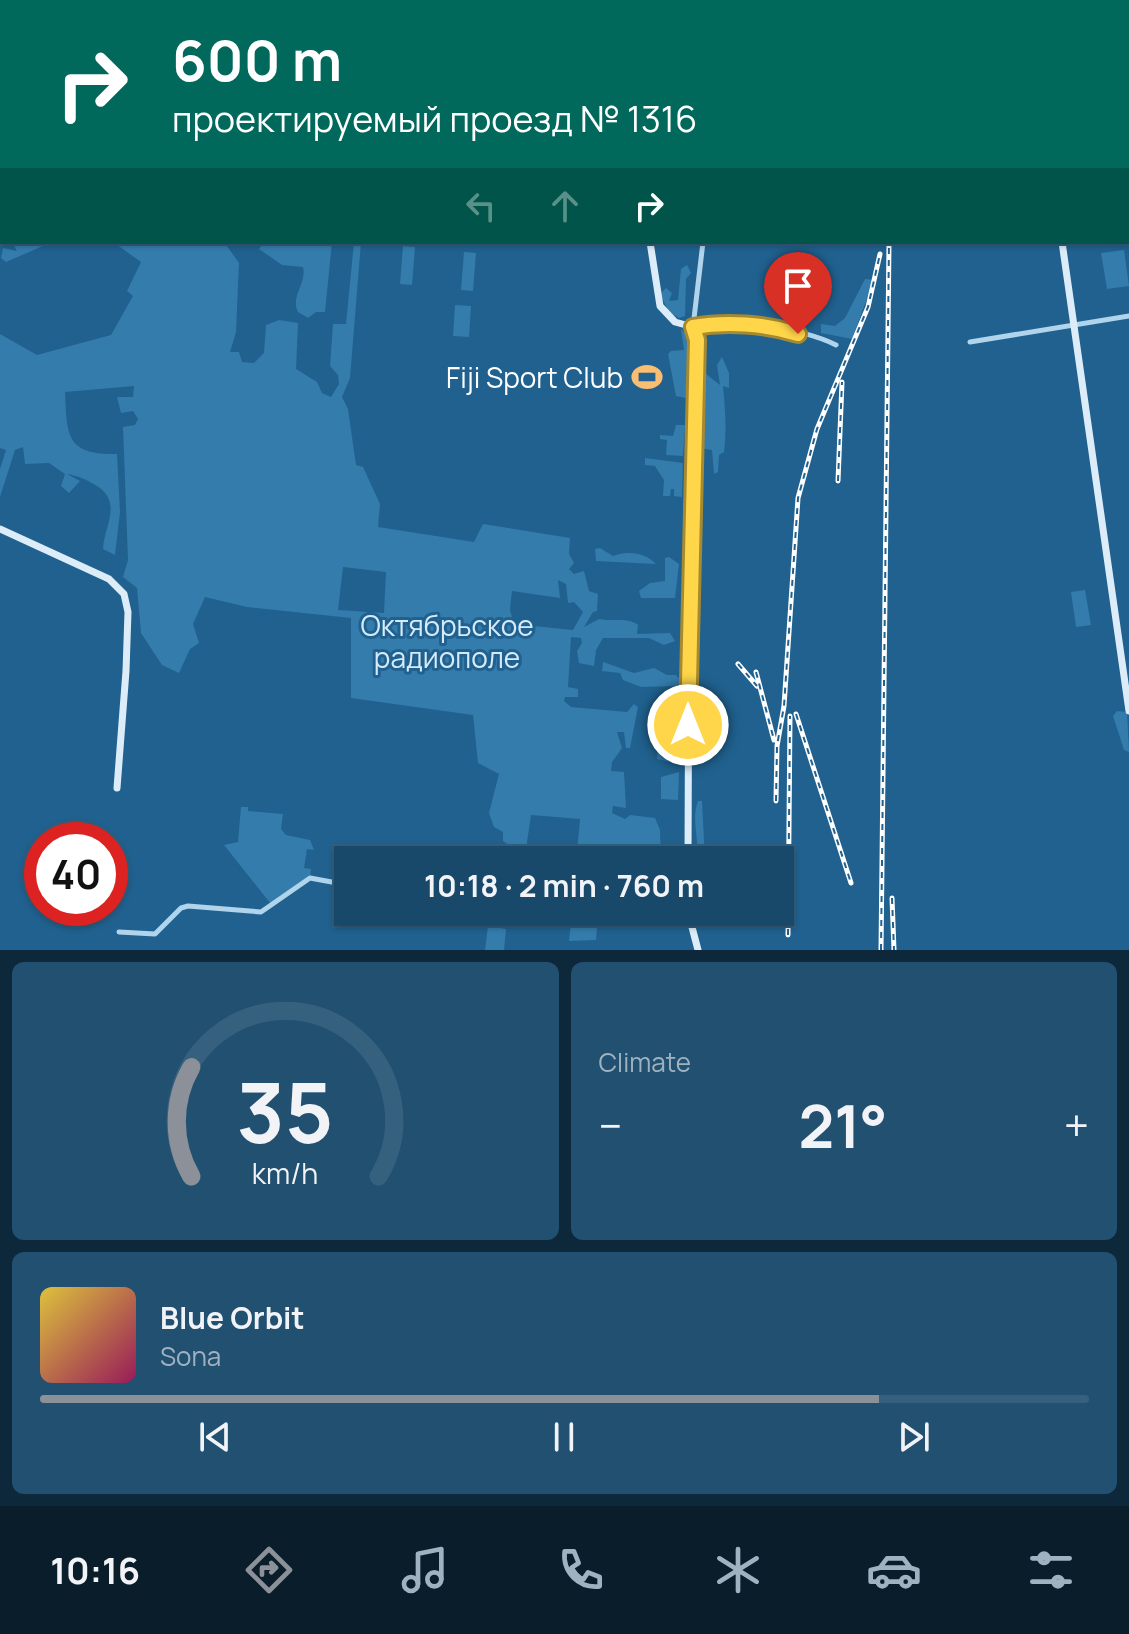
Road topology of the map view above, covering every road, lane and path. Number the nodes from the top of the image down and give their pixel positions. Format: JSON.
{"nodes":[{"id":1,"x":650,"y":244,"type":"edge"},
{"id":2,"x":703,"y":244,"type":"edge"},
{"id":3,"x":1062,"y":244,"type":"edge"},
{"id":4,"x":1129,"y":316,"type":"edge"},
{"id":5,"x":1074,"y":324,"type":"junction"},
{"id":6,"x":693,"y":327,"type":"junction"},
{"id":7,"x":970,"y":342,"type":"dead end"},
{"id":8,"x":836,"y":345,"type":"dead end"},
{"id":9,"x":0,"y":529,"type":"edge"},
{"id":10,"x":1129,"y":711,"type":"edge"},
{"id":11,"x":117,"y":788,"type":"dead end"},
{"id":12,"x":688,"y":846,"type":"edge"},
{"id":13,"x":334,"y":882,"type":"edge"},
{"id":14,"x":691,"y":926,"type":"edge"},
{"id":15,"x":119,"y":932,"type":"dead end"},
{"id":16,"x":698,"y":950,"type":"edge"}],
"edges":[{"from":1,"to":6,"type":"street"},
{"from":2,"to":6,"type":"street"},
{"from":3,"to":5,"type":"street"},
{"from":4,"to":5,"type":"street"},
{"from":5,"to":7,"type":"street"},
{"from":5,"to":10,"type":"street"},
{"from":6,"to":8,"type":"street"},
{"from":6,"to":12,"type":"street"},
{"from":9,"to":11,"type":"street"},
{"from":13,"to":15,"type":"street"},
{"from":14,"to":16,"type":"street"}]}
